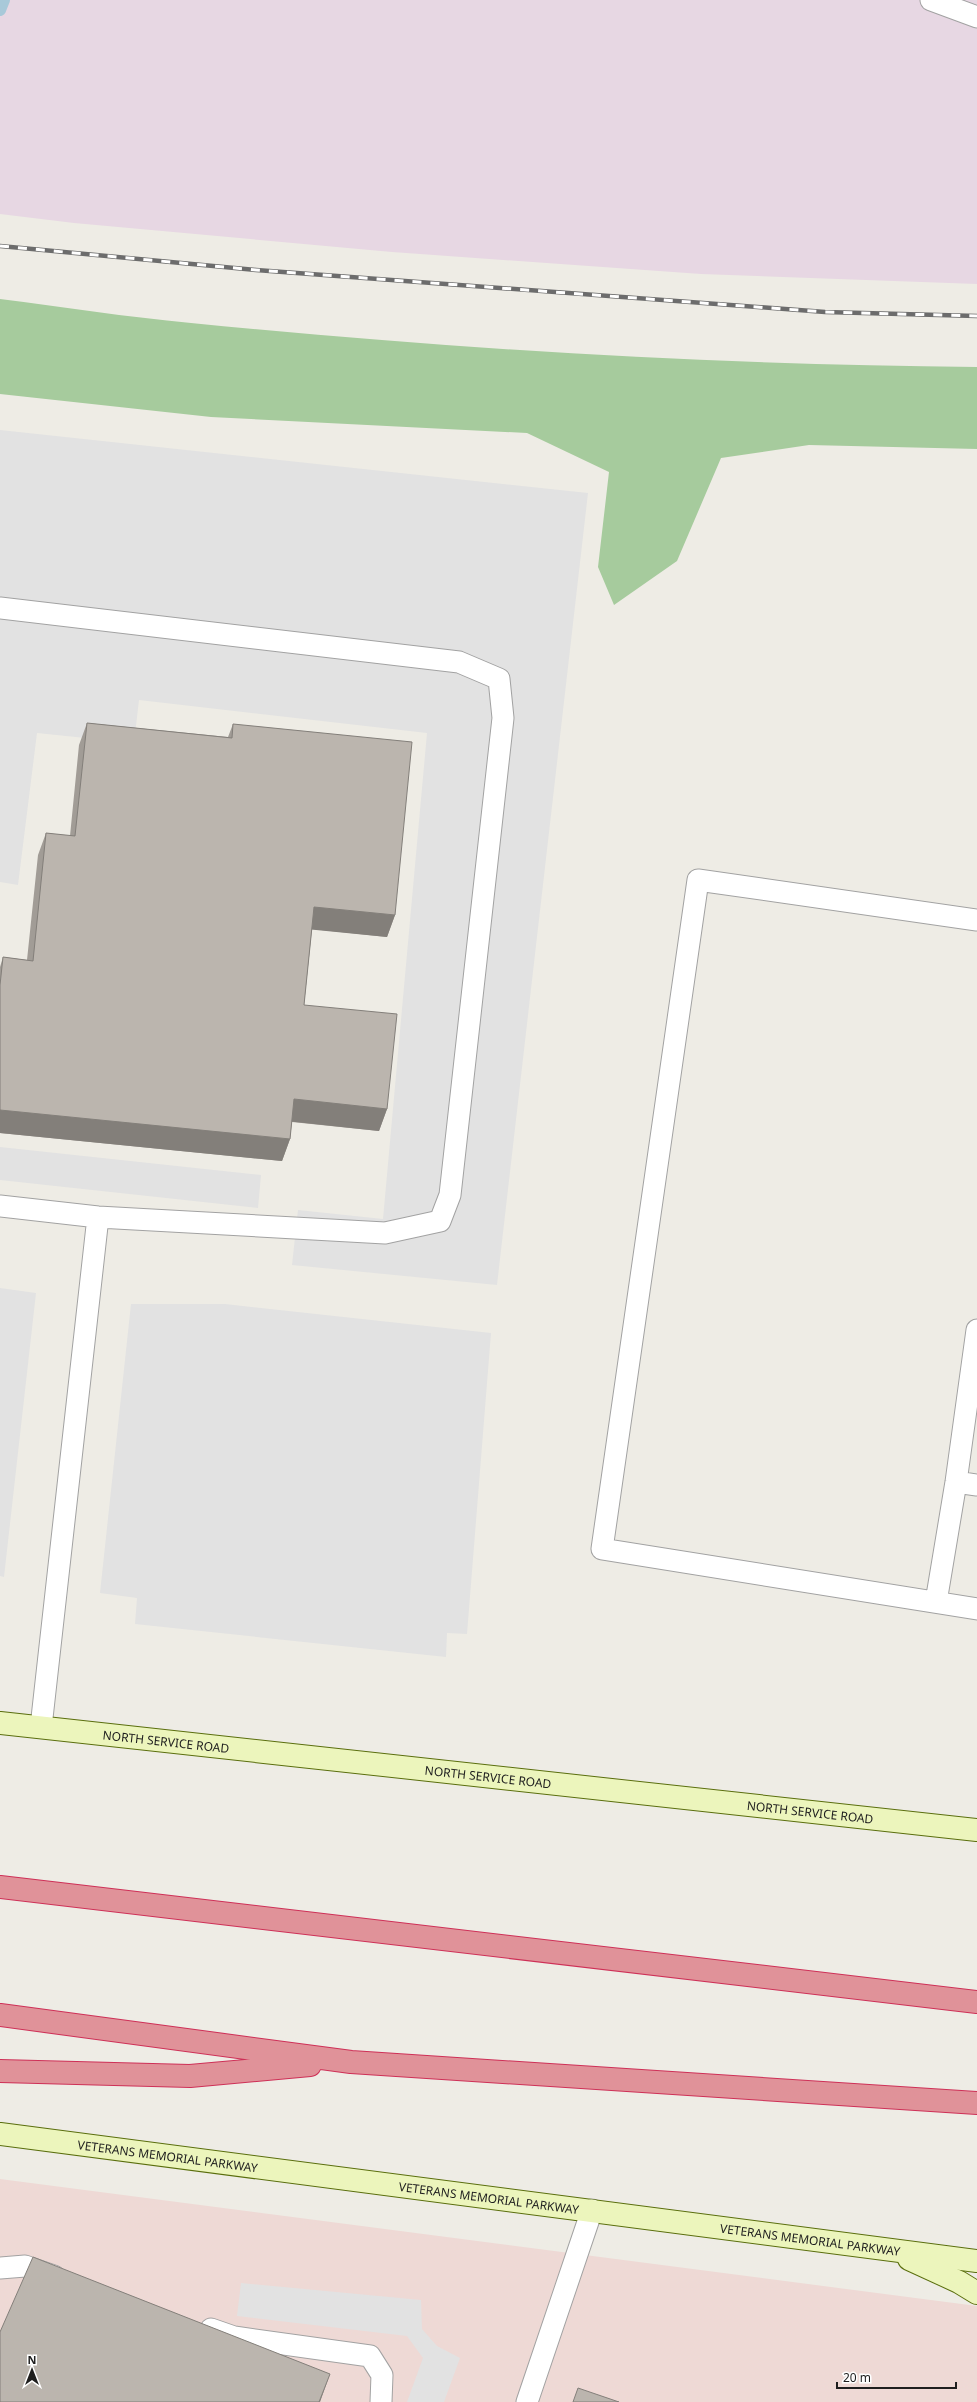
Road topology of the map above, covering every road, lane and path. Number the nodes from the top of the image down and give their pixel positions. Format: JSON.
{"nodes":[{"id":1,"x":931,"y":0,"type":"edge"},
{"id":2,"x":977,"y":17,"type":"edge"},
{"id":3,"x":0,"y":608,"type":"edge"},
{"id":4,"x":977,"y":920,"type":"edge"},
{"id":5,"x":0,"y":1206,"type":"edge"},
{"id":6,"x":98,"y":1217,"type":"junction"},
{"id":7,"x":977,"y":1330,"type":"edge"},
{"id":8,"x":956,"y":1482,"type":"junction"},
{"id":9,"x":977,"y":1485,"type":"edge"},
{"id":10,"x":936,"y":1602,"type":"junction"},
{"id":11,"x":977,"y":1609,"type":"edge"},
{"id":12,"x":0,"y":1723,"type":"edge"},
{"id":13,"x":41,"y":1727,"type":"junction"},
{"id":14,"x":977,"y":1830,"type":"edge"},
{"id":15,"x":0,"y":1887,"type":"edge"},
{"id":16,"x":977,"y":2002,"type":"edge"},
{"id":17,"x":0,"y":2015,"type":"edge"},
{"id":18,"x":351,"y":2062,"type":"junction"},
{"id":19,"x":0,"y":2071,"type":"edge"},
{"id":20,"x":977,"y":2103,"type":"edge"},
{"id":21,"x":0,"y":2134,"type":"edge"},
{"id":22,"x":592,"y":2210,"type":"junction"},
{"id":23,"x":890,"y":2250,"type":"junction"},
{"id":24,"x":977,"y":2261,"type":"edge"},
{"id":25,"x":0,"y":2268,"type":"edge"},
{"id":26,"x":69,"y":2281,"type":"edge"},
{"id":27,"x":977,"y":2293,"type":"edge"},
{"id":28,"x":189,"y":2322,"type":"edge"},
{"id":29,"x":381,"y":2402,"type":"edge"},
{"id":30,"x":527,"y":2402,"type":"edge"}],
"edges":[{"from":1,"to":2,"type":"lane"},
{"from":3,"to":6,"type":"lane"},
{"from":4,"to":10,"type":"lane"},
{"from":5,"to":6,"type":"lane"},
{"from":6,"to":13,"type":"lane"},
{"from":7,"to":8,"type":"lane"},
{"from":8,"to":9,"type":"lane"},
{"from":8,"to":10,"type":"lane"},
{"from":10,"to":11,"type":"lane"},
{"from":12,"to":13,"type":"street","name":"NORTH SERVICE ROAD"},
{"from":13,"to":14,"type":"street","name":"NORTH SERVICE ROAD"},
{"from":15,"to":16,"type":"highway"},
{"from":17,"to":18,"type":"highway"},
{"from":18,"to":19,"type":"highway"},
{"from":18,"to":20,"type":"highway"},
{"from":21,"to":22,"type":"street","name":"VETERANS MEMORIAL PARKWAY"},
{"from":22,"to":23,"type":"street","name":"VETERANS MEMORIAL PARKWAY"},
{"from":22,"to":30,"type":"lane"},
{"from":23,"to":24,"type":"street","name":"VETERANS MEMORIAL PARKWAY"},
{"from":23,"to":27,"type":"street"},
{"from":25,"to":26,"type":"lane"},
{"from":28,"to":29,"type":"lane"}]}
